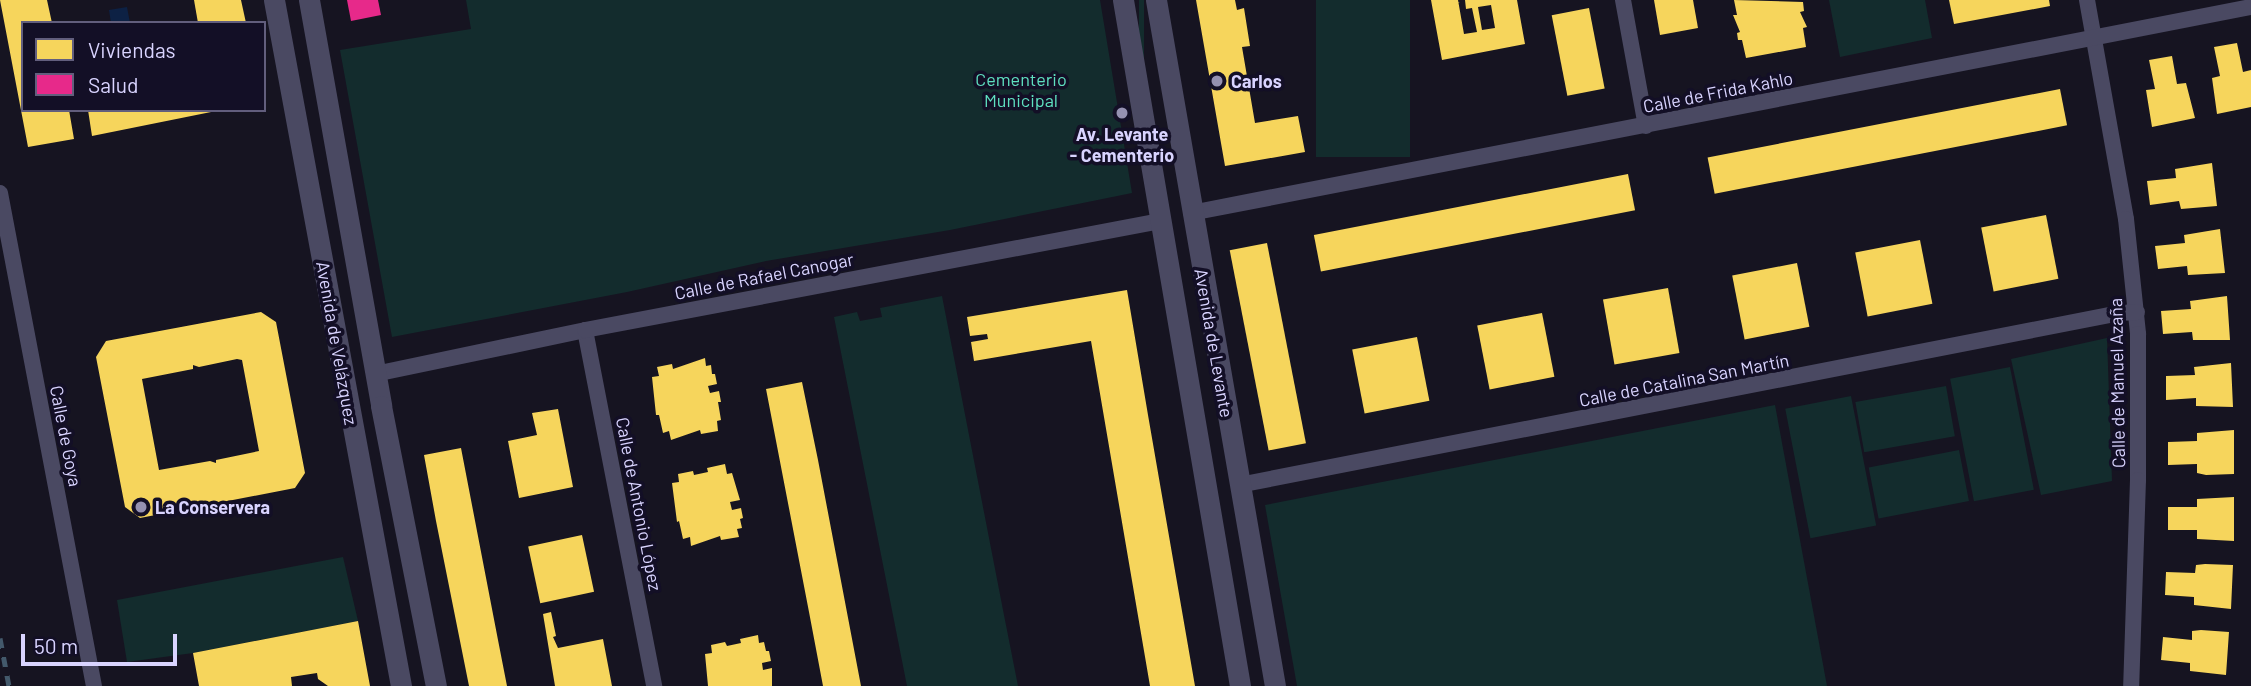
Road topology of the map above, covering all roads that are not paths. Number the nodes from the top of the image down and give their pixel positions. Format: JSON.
{"nodes":[{"id":1,"x":274,"y":0,"type":"edge"},
{"id":2,"x":309,"y":0,"type":"edge"},
{"id":3,"x":1123,"y":0,"type":"edge"},
{"id":4,"x":1156,"y":0,"type":"edge"},
{"id":5,"x":1623,"y":0,"type":"edge"},
{"id":6,"x":2087,"y":0,"type":"edge"},
{"id":7,"x":2251,"y":8,"type":"edge"},
{"id":8,"x":2094,"y":38,"type":"junction"},
{"id":9,"x":1646,"y":126,"type":"junction"},
{"id":10,"x":0,"y":193,"type":"edge"},
{"id":11,"x":1191,"y":213,"type":"junction"},
{"id":12,"x":1160,"y":220,"type":"junction"},
{"id":13,"x":2137,"y":312,"type":"junction"},
{"id":14,"x":584,"y":330,"type":"junction"},
{"id":15,"x":375,"y":374,"type":"junction"},
{"id":16,"x":1238,"y":485,"type":"junction"},
{"id":17,"x":94,"y":686,"type":"edge"},
{"id":18,"x":401,"y":686,"type":"edge"},
{"id":19,"x":436,"y":686,"type":"edge"},
{"id":20,"x":654,"y":686,"type":"edge"},
{"id":21,"x":1240,"y":686,"type":"edge"},
{"id":22,"x":1275,"y":686,"type":"edge"},
{"id":23,"x":2131,"y":686,"type":"edge"}],
"edges":[{"from":1,"to":18,"type":"street","name":"Avenida de Velázquez"},
{"from":2,"to":15,"type":"street","name":"Avenida de Velázquez"},
{"from":3,"to":12,"type":"street","name":"Avenida de Levante"},
{"from":4,"to":11,"type":"street","name":"Avenida de Levante"},
{"from":5,"to":9,"type":"street"},
{"from":6,"to":8,"type":"street","name":"Calle de Manuel Azaña"},
{"from":7,"to":8,"type":"street","name":"Calle de Frida Kahlo"},
{"from":8,"to":9,"type":"street","name":"Calle de Frida Kahlo"},
{"from":8,"to":13,"type":"street","name":"Calle de Manuel Azaña"},
{"from":9,"to":11,"type":"street","name":"Calle de Frida Kahlo"},
{"from":10,"to":17,"type":"street","name":"Calle de Goya"},
{"from":11,"to":16,"type":"street","name":"Avenida de Levante"},
{"from":12,"to":14,"type":"street","name":"Calle de Rafael Canogar"},
{"from":12,"to":21,"type":"street","name":"Avenida de Levante"},
{"from":13,"to":16,"type":"street","name":"Calle de Catalina San Martín"},
{"from":13,"to":23,"type":"street","name":"Calle de Manuel Azaña"},
{"from":14,"to":15,"type":"street","name":"Calle de Rafael Canogar"},
{"from":14,"to":20,"type":"street","name":"Calle de Antonio López"},
{"from":15,"to":19,"type":"street","name":"Avenida de Velázquez"},
{"from":16,"to":22,"type":"street","name":"Avenida de Levante"}]}
